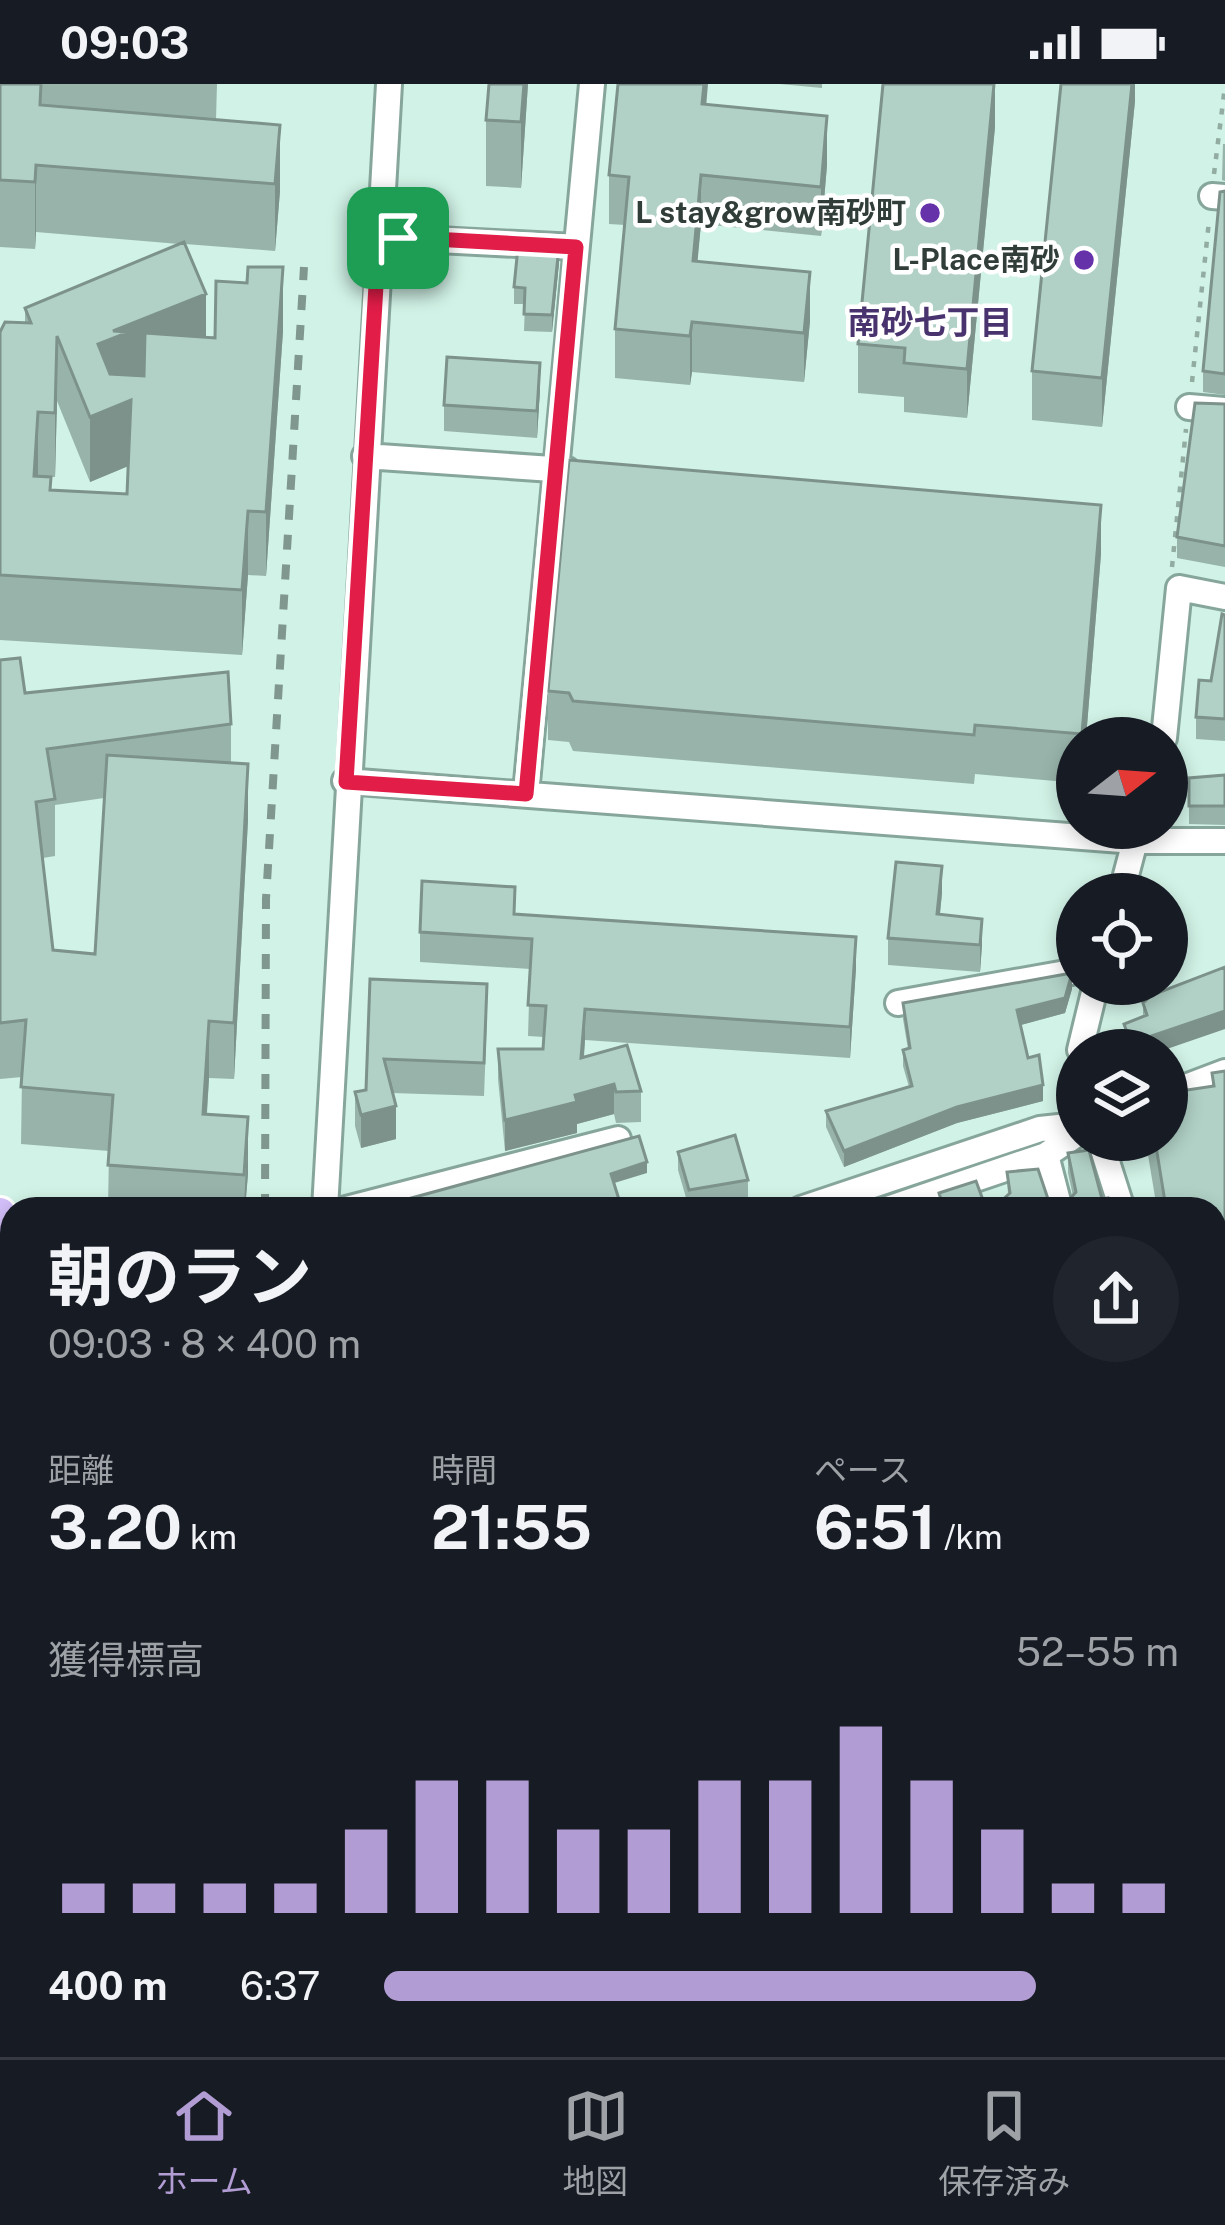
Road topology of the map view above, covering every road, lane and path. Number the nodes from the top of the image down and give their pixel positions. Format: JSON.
{"nodes":[{"id":1,"x":389,"y":84,"type":"edge"},
{"id":2,"x":592,"y":84,"type":"edge"},
{"id":3,"x":1225,"y":86,"type":"edge"},
{"id":4,"x":1219,"y":196,"type":"edge"},
{"id":5,"x":379,"y":236,"type":"junction"},
{"id":6,"x":576,"y":247,"type":"junction"},
{"id":7,"x":1189,"y":407,"type":"junction"},
{"id":8,"x":1225,"y":410,"type":"edge"},
{"id":9,"x":365,"y":457,"type":"junction"},
{"id":10,"x":556,"y":469,"type":"junction"},
{"id":11,"x":590,"y":471,"type":"edge"},
{"id":12,"x":1179,"y":588,"type":"junction"},
{"id":13,"x":1225,"y":597,"type":"edge"},
{"id":14,"x":1166,"y":717,"type":"edge"},
{"id":15,"x":346,"y":782,"type":"junction"},
{"id":16,"x":526,"y":794,"type":"junction"},
{"id":17,"x":1056,"y":831,"type":"edge"},
{"id":18,"x":1188,"y":839,"type":"edge"},
{"id":19,"x":1225,"y":841,"type":"edge"},
{"id":20,"x":1056,"y":974,"type":"edge"},
{"id":21,"x":898,"y":1004,"type":"edge"},
{"id":22,"x":1225,"y":1072,"type":"edge"},
{"id":23,"x":1188,"y":1086,"type":"edge"},
{"id":24,"x":1056,"y":1129,"type":"edge"},
{"id":25,"x":618,"y":1139,"type":"edge"},
{"id":26,"x":1056,"y":1147,"type":"edge"},
{"id":27,"x":1046,"y":1155,"type":"junction"},
{"id":28,"x":1106,"y":1161,"type":"edge"},
{"id":29,"x":987,"y":1175,"type":"junction"},
{"id":30,"x":326,"y":1197,"type":"edge"},
{"id":31,"x":393,"y":1197,"type":"edge"},
{"id":32,"x":837,"y":1197,"type":"edge"},
{"id":33,"x":939,"y":1197,"type":"edge"},
{"id":34,"x":992,"y":1197,"type":"edge"},
{"id":35,"x":1057,"y":1197,"type":"edge"},
{"id":36,"x":1117,"y":1197,"type":"edge"}],
"edges":[{"from":1,"to":5,"type":"street"},
{"from":2,"to":6,"type":"street"},
{"from":3,"to":4,"type":"path"},
{"from":4,"to":7,"type":"path"},
{"from":5,"to":6,"type":"street"},
{"from":5,"to":9,"type":"street"},
{"from":6,"to":10,"type":"street"},
{"from":7,"to":8,"type":"street"},
{"from":7,"to":12,"type":"path"},
{"from":9,"to":10,"type":"street"},
{"from":9,"to":15,"type":"street"},
{"from":10,"to":11,"type":"street"},
{"from":10,"to":16,"type":"street"},
{"from":12,"to":13,"type":"street"},
{"from":12,"to":14,"type":"street"},
{"from":15,"to":16,"type":"street"},
{"from":15,"to":30,"type":"street"},
{"from":16,"to":17,"type":"street"},
{"from":18,"to":19,"type":"street"},
{"from":20,"to":21,"type":"street"},
{"from":22,"to":23,"type":"street"},
{"from":24,"to":32,"type":"street"},
{"from":25,"to":31,"type":"street"},
{"from":26,"to":27,"type":"street"},
{"from":27,"to":29,"type":"street"},
{"from":27,"to":35,"type":"street"},
{"from":28,"to":36,"type":"street"},
{"from":29,"to":33,"type":"street"},
{"from":29,"to":34,"type":"street"}]}
